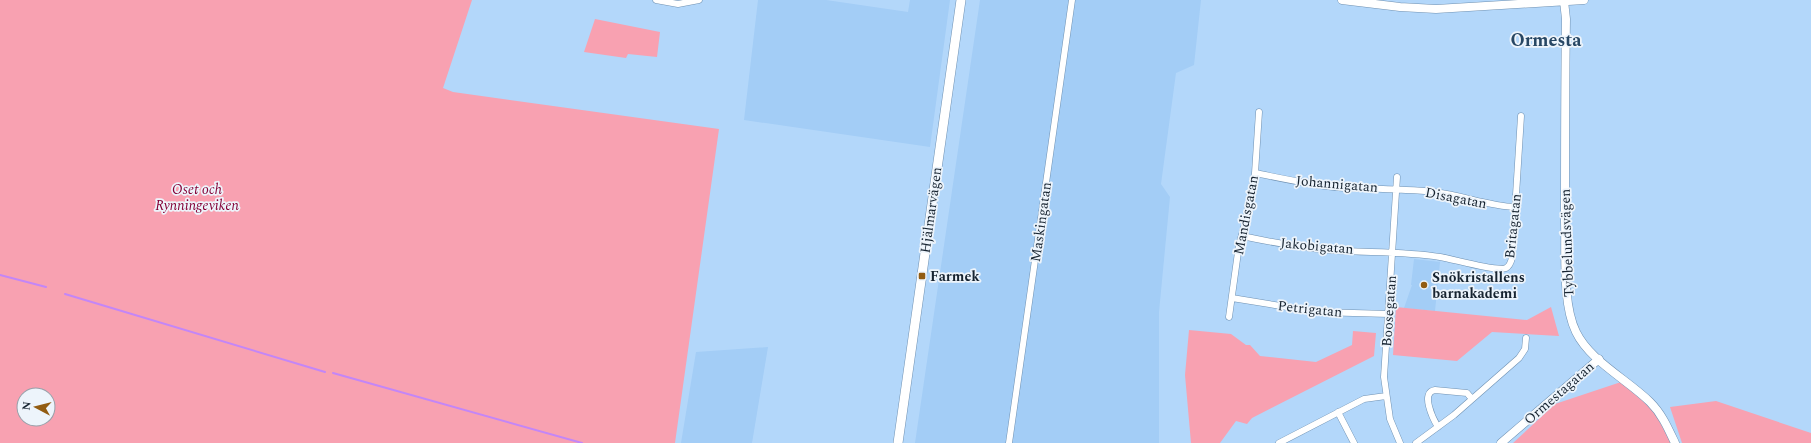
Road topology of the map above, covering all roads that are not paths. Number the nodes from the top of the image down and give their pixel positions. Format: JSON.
{"nodes":[{"id":1,"x":656,"y":0,"type":"edge"},
{"id":2,"x":699,"y":0,"type":"edge"},
{"id":3,"x":961,"y":0,"type":"edge"},
{"id":4,"x":1072,"y":0,"type":"edge"},
{"id":5,"x":1342,"y":0,"type":"edge"},
{"id":6,"x":1584,"y":0,"type":"edge"},
{"id":7,"x":1564,"y":1,"type":"edge"},
{"id":8,"x":1259,"y":112,"type":"dead end"},
{"id":9,"x":1521,"y":116,"type":"dead end"},
{"id":10,"x":1255,"y":173,"type":"junction"},
{"id":11,"x":1397,"y":177,"type":"dead end"},
{"id":12,"x":1396,"y":189,"type":"junction"},
{"id":13,"x":1515,"y":207,"type":"junction"},
{"id":14,"x":1242,"y":236,"type":"junction"},
{"id":15,"x":1392,"y":253,"type":"junction"},
{"id":16,"x":1232,"y":298,"type":"junction"},
{"id":17,"x":1389,"y":314,"type":"junction"},
{"id":18,"x":1229,"y":317,"type":"dead end"},
{"id":19,"x":1526,"y":338,"type":"dead end"},
{"id":20,"x":1599,"y":359,"type":"junction"},
{"id":21,"x":1386,"y":396,"type":"junction"},
{"id":22,"x":1472,"y":399,"type":"junction"},
{"id":23,"x":1338,"y":412,"type":"junction"},
{"id":24,"x":1438,"y":427,"type":"junction"},
{"id":25,"x":1289,"y":441,"type":"edge"},
{"id":26,"x":898,"y":443,"type":"edge"},
{"id":27,"x":1009,"y":443,"type":"edge"},
{"id":28,"x":1279,"y":443,"type":"edge"},
{"id":29,"x":1354,"y":443,"type":"edge"},
{"id":30,"x":1400,"y":443,"type":"edge"},
{"id":31,"x":1416,"y":443,"type":"edge"},
{"id":32,"x":1501,"y":443,"type":"edge"},
{"id":33,"x":1675,"y":443,"type":"edge"}],
"edges":[{"from":1,"to":2,"type":"street"},
{"from":3,"to":26,"type":"main road","name":"Hjälmarvägen"},
{"from":4,"to":27,"type":"street","name":"Maskingatan"},
{"from":5,"to":7,"type":"street"},
{"from":6,"to":7,"type":"street"},
{"from":7,"to":20,"type":"street","name":"Tybbelundsvägen"},
{"from":8,"to":10,"type":"street","name":"Mandisgatan"},
{"from":9,"to":13,"type":"street","name":"Britagatan"},
{"from":10,"to":12,"type":"street","name":"Johannigatan"},
{"from":10,"to":14,"type":"street","name":"Mandisgatan"},
{"from":11,"to":12,"type":"street","name":"Boosegatan"},
{"from":12,"to":13,"type":"street","name":"Disagatan"},
{"from":12,"to":15,"type":"street","name":"Boosegatan"},
{"from":13,"to":15,"type":"street","name":"Britagatan"},
{"from":14,"to":15,"type":"street","name":"Jakobigatan"},
{"from":14,"to":16,"type":"street","name":"Mandisgatan"},
{"from":15,"to":17,"type":"street","name":"Boosegatan"},
{"from":16,"to":17,"type":"street","name":"Petrigatan"},
{"from":16,"to":18,"type":"street","name":"Mandisgatan"},
{"from":17,"to":21,"type":"street","name":"Boosegatan"},
{"from":19,"to":22,"type":"street"},
{"from":20,"to":32,"type":"street","name":"Ormestagatan"},
{"from":20,"to":33,"type":"street","name":"Tybbelundsvägen"},
{"from":21,"to":23,"type":"street"},
{"from":21,"to":30,"type":"street","name":"Boosegatan"},
{"from":22,"to":24,"type":"street"},
{"from":22,"to":24,"type":"street"},
{"from":23,"to":25,"type":"street"},
{"from":23,"to":29,"type":"street"},
{"from":24,"to":31,"type":"street"},
{"from":25,"to":28,"type":"street"}]}
